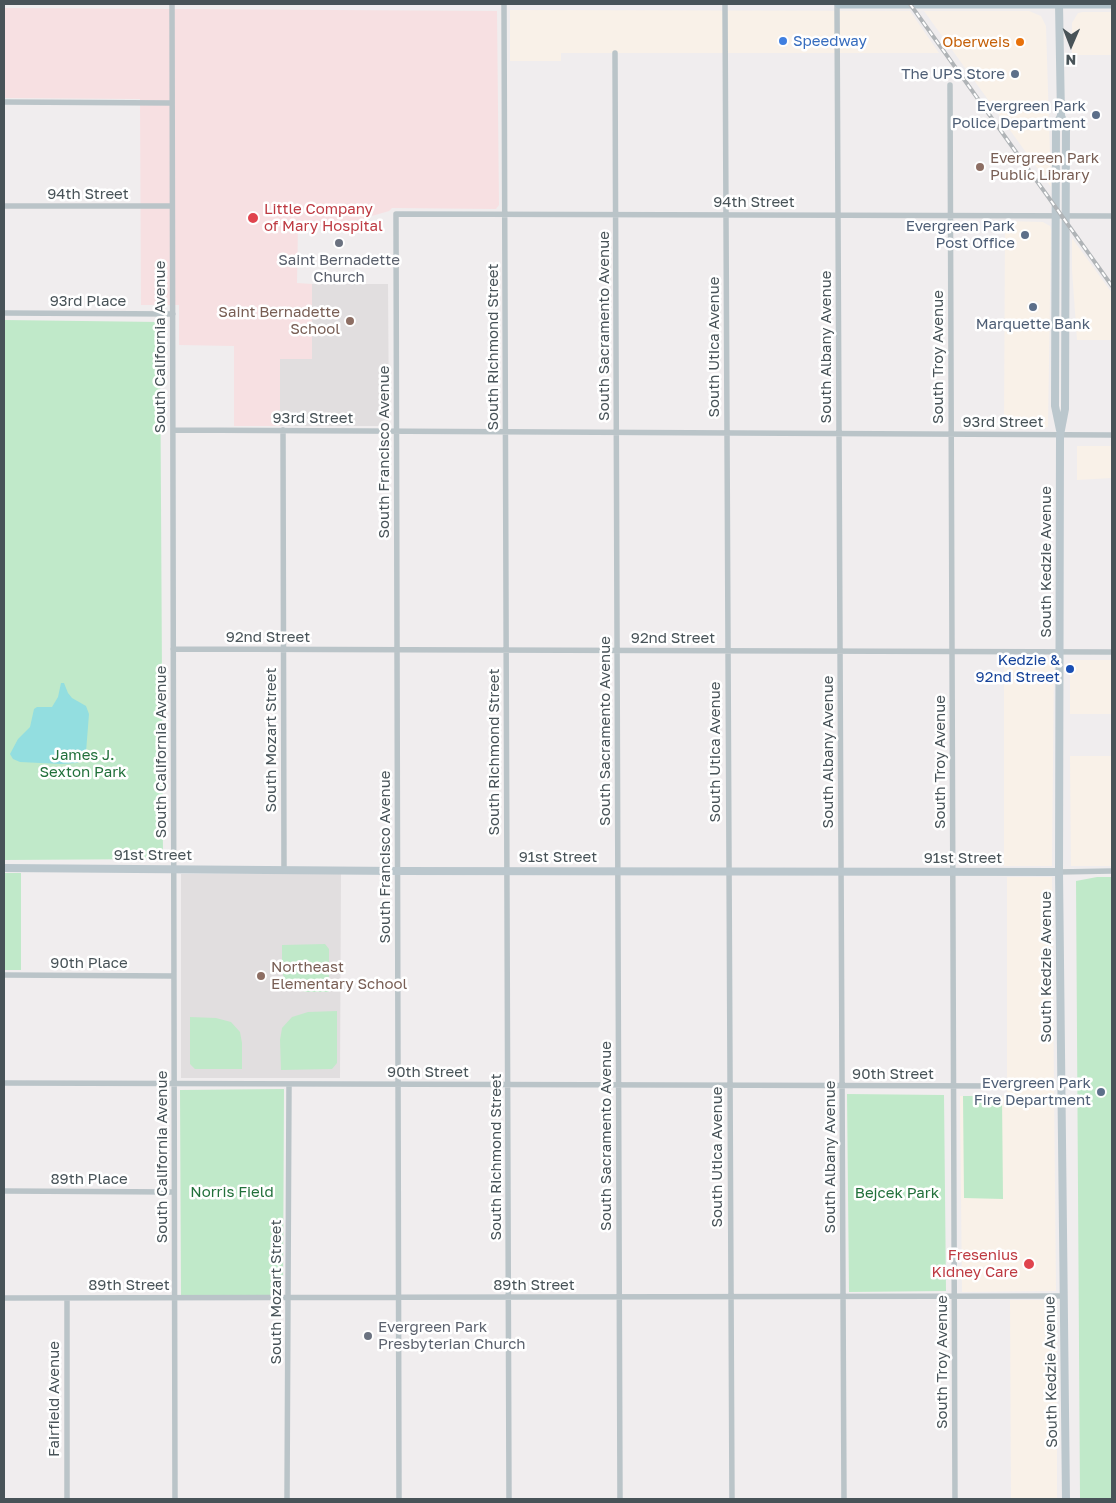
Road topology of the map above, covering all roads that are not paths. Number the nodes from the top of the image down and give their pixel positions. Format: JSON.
{"nodes":[{"id":1,"x":172,"y":4,"type":"edge"},
{"id":2,"x":504,"y":4,"type":"edge"},
{"id":3,"x":725,"y":4,"type":"edge"},
{"id":4,"x":838,"y":4,"type":"edge"},
{"id":5,"x":1059,"y":4,"type":"edge"},
{"id":6,"x":1112,"y":4,"type":"edge"},
{"id":7,"x":615,"y":53,"type":"dead end"},
{"id":8,"x":950,"y":85,"type":"dead end"},
{"id":9,"x":4,"y":102,"type":"edge"},
{"id":10,"x":172,"y":103,"type":"junction"},
{"id":11,"x":1060,"y":116,"type":"junction"},
{"id":12,"x":4,"y":206,"type":"edge"},
{"id":13,"x":172,"y":206,"type":"junction"},
{"id":14,"x":396,"y":214,"type":"joint"},
{"id":15,"x":505,"y":214,"type":"junction"},
{"id":16,"x":616,"y":215,"type":"junction"},
{"id":17,"x":726,"y":215,"type":"junction"},
{"id":18,"x":838,"y":215,"type":"junction"},
{"id":19,"x":950,"y":216,"type":"junction"},
{"id":20,"x":1056,"y":216,"type":"junction"},
{"id":21,"x":1066,"y":216,"type":"junction"},
{"id":22,"x":1112,"y":216,"type":"edge"},
{"id":23,"x":4,"y":313,"type":"edge"},
{"id":24,"x":173,"y":314,"type":"junction"},
{"id":25,"x":173,"y":430,"type":"junction"},
{"id":26,"x":283,"y":430,"type":"junction"},
{"id":27,"x":397,"y":431,"type":"junction"},
{"id":28,"x":506,"y":432,"type":"junction"},
{"id":29,"x":617,"y":432,"type":"junction"},
{"id":30,"x":726,"y":433,"type":"junction"},
{"id":31,"x":839,"y":433,"type":"junction"},
{"id":32,"x":951,"y":434,"type":"junction"},
{"id":33,"x":1060,"y":434,"type":"junction"},
{"id":34,"x":1112,"y":435,"type":"edge"},
{"id":35,"x":173,"y":649,"type":"junction"},
{"id":36,"x":284,"y":650,"type":"junction"},
{"id":37,"x":397,"y":650,"type":"junction"},
{"id":38,"x":506,"y":650,"type":"junction"},
{"id":39,"x":617,"y":651,"type":"junction"},
{"id":40,"x":727,"y":651,"type":"junction"},
{"id":41,"x":840,"y":652,"type":"junction"},
{"id":42,"x":952,"y":652,"type":"junction"},
{"id":43,"x":1060,"y":652,"type":"junction"},
{"id":44,"x":1112,"y":652,"type":"edge"},
{"id":45,"x":4,"y":868,"type":"edge"},
{"id":46,"x":174,"y":869,"type":"junction"},
{"id":47,"x":284,"y":870,"type":"junction"},
{"id":48,"x":398,"y":871,"type":"junction"},
{"id":49,"x":507,"y":871,"type":"junction"},
{"id":50,"x":618,"y":871,"type":"junction"},
{"id":51,"x":728,"y":871,"type":"junction"},
{"id":52,"x":841,"y":872,"type":"junction"},
{"id":53,"x":952,"y":872,"type":"junction"},
{"id":54,"x":1059,"y":872,"type":"junction"},
{"id":55,"x":1112,"y":872,"type":"edge"},
{"id":56,"x":4,"y":974,"type":"edge"},
{"id":57,"x":174,"y":976,"type":"junction"},
{"id":58,"x":4,"y":1083,"type":"edge"},
{"id":59,"x":174,"y":1084,"type":"junction"},
{"id":60,"x":289,"y":1084,"type":"junction"},
{"id":61,"x":398,"y":1085,"type":"junction"},
{"id":62,"x":508,"y":1085,"type":"junction"},
{"id":63,"x":619,"y":1085,"type":"junction"},
{"id":64,"x":729,"y":1086,"type":"junction"},
{"id":65,"x":842,"y":1086,"type":"junction"},
{"id":66,"x":953,"y":1086,"type":"junction"},
{"id":67,"x":1002,"y":1086,"type":"dead end"},
{"id":68,"x":4,"y":1191,"type":"edge"},
{"id":69,"x":174,"y":1192,"type":"junction"},
{"id":70,"x":843,"y":1296,"type":"junction"},
{"id":71,"x":954,"y":1296,"type":"junction"},
{"id":72,"x":1063,"y":1296,"type":"junction"},
{"id":73,"x":399,"y":1297,"type":"junction"},
{"id":74,"x":509,"y":1297,"type":"junction"},
{"id":75,"x":620,"y":1297,"type":"junction"},
{"id":76,"x":730,"y":1297,"type":"junction"},
{"id":77,"x":4,"y":1298,"type":"edge"},
{"id":78,"x":67,"y":1298,"type":"junction"},
{"id":79,"x":174,"y":1298,"type":"junction"},
{"id":80,"x":288,"y":1298,"type":"junction"},
{"id":81,"x":67,"y":1499,"type":"edge"},
{"id":82,"x":175,"y":1499,"type":"edge"},
{"id":83,"x":287,"y":1499,"type":"edge"},
{"id":84,"x":399,"y":1499,"type":"edge"},
{"id":85,"x":509,"y":1499,"type":"edge"},
{"id":86,"x":620,"y":1499,"type":"edge"},
{"id":87,"x":732,"y":1499,"type":"edge"},
{"id":88,"x":844,"y":1499,"type":"edge"},
{"id":89,"x":955,"y":1499,"type":"edge"},
{"id":90,"x":1066,"y":1499,"type":"edge"}],
"edges":[{"from":1,"to":10,"type":"street","name":"South California Avenue"},
{"from":2,"to":15,"type":"street","name":"South Richmond Street"},
{"from":3,"to":17,"type":"street","name":"South Utica Avenue"},
{"from":4,"to":5,"type":"main road"},
{"from":4,"to":18,"type":"street","name":"South Albany Avenue"},
{"from":5,"to":6,"type":"main road"},
{"from":5,"to":11,"type":"main road","name":"South Kedzie Avenue"},
{"from":7,"to":16,"type":"street","name":"South Sacramento Avenue"},
{"from":8,"to":19,"type":"street","name":"South Troy Avenue"},
{"from":9,"to":10,"type":"street"},
{"from":10,"to":13,"type":"street","name":"South California Avenue"},
{"from":11,"to":20,"type":"main road","name":"South Kedzie Avenue"},
{"from":11,"to":21,"type":"main road","name":"South Kedzie Avenue"},
{"from":12,"to":13,"type":"street","name":"94th Street"},
{"from":13,"to":24,"type":"street","name":"South California Avenue"},
{"from":14,"to":15,"type":"street","name":"94th Street"},
{"from":14,"to":27,"type":"street","name":"South Francisco Avenue"},
{"from":15,"to":16,"type":"street","name":"94th Street"},
{"from":15,"to":28,"type":"street","name":"South Richmond Street"},
{"from":16,"to":17,"type":"street","name":"94th Street"},
{"from":16,"to":29,"type":"street","name":"South Sacramento Avenue"},
{"from":17,"to":18,"type":"street","name":"94th Street"},
{"from":17,"to":30,"type":"street","name":"South Utica Avenue"},
{"from":18,"to":19,"type":"street","name":"94th Street"},
{"from":18,"to":31,"type":"street","name":"South Albany Avenue"},
{"from":19,"to":20,"type":"street","name":"94th Street"},
{"from":19,"to":32,"type":"street","name":"South Troy Avenue"},
{"from":20,"to":21,"type":"street","name":"94th Street"},
{"from":20,"to":33,"type":"main road","name":"South Kedzie Avenue"},
{"from":21,"to":22,"type":"street","name":"94th Street"},
{"from":21,"to":33,"type":"main road","name":"South Kedzie Avenue"},
{"from":23,"to":24,"type":"street","name":"93rd Place"},
{"from":24,"to":25,"type":"street","name":"South California Avenue"},
{"from":25,"to":26,"type":"street","name":"93rd Street"},
{"from":25,"to":35,"type":"street","name":"South California Avenue"},
{"from":26,"to":27,"type":"street","name":"93rd Street"},
{"from":26,"to":36,"type":"street","name":"South Mozart Street"},
{"from":27,"to":28,"type":"street","name":"93rd Street"},
{"from":27,"to":37,"type":"street","name":"South Francisco Avenue"},
{"from":28,"to":29,"type":"street","name":"93rd Street"},
{"from":28,"to":38,"type":"street","name":"South Richmond Street"},
{"from":29,"to":30,"type":"street","name":"93rd Street"},
{"from":29,"to":39,"type":"street","name":"South Sacramento Avenue"},
{"from":30,"to":31,"type":"street","name":"93rd Street"},
{"from":30,"to":40,"type":"street","name":"South Utica Avenue"},
{"from":31,"to":32,"type":"street","name":"93rd Street"},
{"from":31,"to":41,"type":"street","name":"South Albany Avenue"},
{"from":32,"to":33,"type":"street","name":"93rd Street"},
{"from":32,"to":42,"type":"street","name":"South Troy Avenue"},
{"from":33,"to":34,"type":"street","name":"93rd Street"},
{"from":33,"to":43,"type":"main road","name":"South Kedzie Avenue"},
{"from":35,"to":36,"type":"street","name":"92nd Street"},
{"from":35,"to":46,"type":"street","name":"South California Avenue"},
{"from":36,"to":37,"type":"street","name":"92nd Street"},
{"from":36,"to":47,"type":"street","name":"South Mozart Street"},
{"from":37,"to":38,"type":"street","name":"92nd Street"},
{"from":37,"to":48,"type":"street","name":"South Francisco Avenue"},
{"from":38,"to":39,"type":"street","name":"92nd Street"},
{"from":38,"to":49,"type":"street","name":"South Richmond Street"},
{"from":39,"to":40,"type":"street","name":"92nd Street"},
{"from":39,"to":50,"type":"street","name":"South Sacramento Avenue"},
{"from":40,"to":41,"type":"street","name":"92nd Street"},
{"from":40,"to":51,"type":"street","name":"South Utica Avenue"},
{"from":41,"to":42,"type":"street","name":"92nd Street"},
{"from":41,"to":52,"type":"street","name":"South Albany Avenue"},
{"from":42,"to":43,"type":"street","name":"92nd Street"},
{"from":42,"to":53,"type":"street","name":"South Troy Avenue"},
{"from":43,"to":44,"type":"street","name":"92nd Street"},
{"from":43,"to":54,"type":"main road","name":"South Kedzie Avenue"},
{"from":45,"to":46,"type":"main road","name":"91st Street"},
{"from":46,"to":47,"type":"main road","name":"91st Street"},
{"from":46,"to":57,"type":"street","name":"South California Avenue"},
{"from":47,"to":48,"type":"main road","name":"91st Street"},
{"from":48,"to":49,"type":"main road","name":"91st Street"},
{"from":48,"to":61,"type":"street","name":"South Francisco Avenue"},
{"from":49,"to":50,"type":"main road","name":"91st Street"},
{"from":49,"to":62,"type":"street","name":"South Richmond Street"},
{"from":50,"to":51,"type":"main road","name":"91st Street"},
{"from":50,"to":63,"type":"street","name":"South Sacramento Avenue"},
{"from":51,"to":52,"type":"main road","name":"91st Street"},
{"from":51,"to":64,"type":"street","name":"South Utica Avenue"},
{"from":52,"to":53,"type":"main road","name":"91st Street"},
{"from":52,"to":65,"type":"street","name":"South Albany Avenue"},
{"from":53,"to":54,"type":"main road","name":"91st Street"},
{"from":53,"to":66,"type":"street","name":"South Troy Avenue"},
{"from":54,"to":55,"type":"street","name":"91st Street"},
{"from":54,"to":72,"type":"main road","name":"South Kedzie Avenue"},
{"from":56,"to":57,"type":"street","name":"90th Place"},
{"from":57,"to":59,"type":"street","name":"South California Avenue"},
{"from":58,"to":59,"type":"street","name":"90th Street"},
{"from":59,"to":60,"type":"street","name":"90th Street"},
{"from":59,"to":69,"type":"street","name":"South California Avenue"},
{"from":60,"to":61,"type":"street","name":"90th Street"},
{"from":60,"to":80,"type":"street","name":"South Mozart Street"},
{"from":61,"to":62,"type":"street","name":"90th Street"},
{"from":61,"to":73,"type":"street","name":"South Francisco Avenue"},
{"from":62,"to":63,"type":"street","name":"90th Street"},
{"from":62,"to":74,"type":"street","name":"South Richmond Street"},
{"from":63,"to":64,"type":"street","name":"90th Street"},
{"from":63,"to":75,"type":"street","name":"South Sacramento Avenue"},
{"from":64,"to":65,"type":"street","name":"90th Street"},
{"from":64,"to":76,"type":"street","name":"South Utica Avenue"},
{"from":65,"to":66,"type":"street","name":"90th Street"},
{"from":65,"to":70,"type":"street","name":"South Albany Avenue"},
{"from":66,"to":67,"type":"street","name":"90th Street"},
{"from":66,"to":71,"type":"street","name":"South Troy Avenue"},
{"from":68,"to":69,"type":"street","name":"89th Place"},
{"from":69,"to":79,"type":"street","name":"South California Avenue"},
{"from":70,"to":71,"type":"street","name":"89th Street"},
{"from":70,"to":76,"type":"street","name":"89th Street"},
{"from":70,"to":88,"type":"street","name":"South Albany Avenue"},
{"from":71,"to":72,"type":"street","name":"89th Street"},
{"from":71,"to":89,"type":"street","name":"South Troy Avenue"},
{"from":72,"to":90,"type":"main road","name":"South Kedzie Avenue"},
{"from":73,"to":74,"type":"street","name":"89th Street"},
{"from":73,"to":80,"type":"street","name":"89th Street"},
{"from":73,"to":84,"type":"street","name":"South Francisco Avenue"},
{"from":74,"to":75,"type":"street","name":"89th Street"},
{"from":74,"to":85,"type":"street","name":"South Richmond Street"},
{"from":75,"to":76,"type":"street","name":"89th Street"},
{"from":75,"to":86,"type":"street","name":"South Sacramento Avenue"},
{"from":76,"to":87,"type":"street","name":"South Utica Avenue"},
{"from":77,"to":78,"type":"street","name":"89th Street"},
{"from":78,"to":79,"type":"street","name":"89th Street"},
{"from":78,"to":81,"type":"street","name":"Fairfield Avenue"},
{"from":79,"to":80,"type":"street","name":"89th Street"},
{"from":79,"to":82,"type":"street","name":"South California Avenue"},
{"from":80,"to":83,"type":"street","name":"South Mozart Street"}]}
